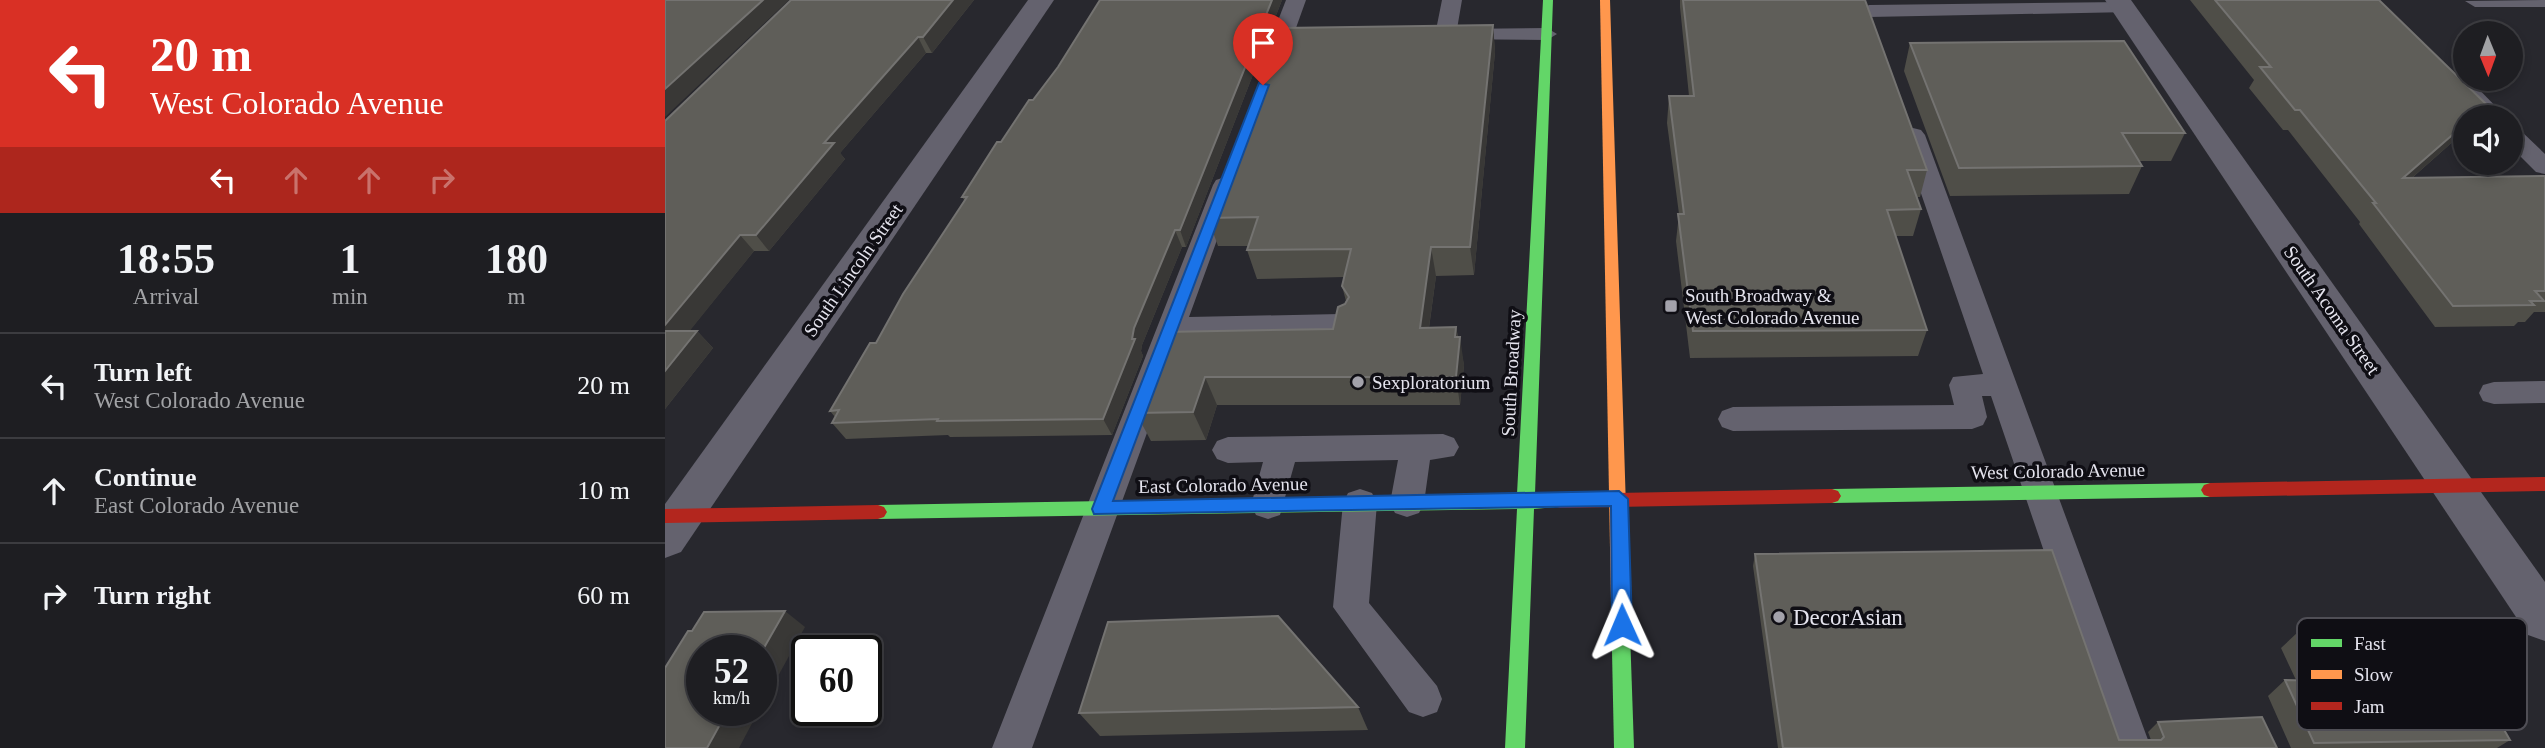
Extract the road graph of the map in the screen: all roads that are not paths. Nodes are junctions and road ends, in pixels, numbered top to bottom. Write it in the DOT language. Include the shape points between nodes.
graph roads {
  1 [pos="1041,0"];
  2 [pos="1296,0"];
  3 [pos="1452,0"];
  4 [pos="1548,0"];
  5 [pos="1605,0"];
  6 [pos="2475,1"];
  7 [pos="2545,1"];
  8 [pos="2121,4"];
  9 [pos="1871,16"];
  10 [pos="1547,34"];
  11 [pos="1418,35"];
  12 [pos="1445,35"];
  13 [pos="2445,68"];
  14 [pos="1263,88"];
  15 [pos="2483,105"];
  16 [pos="1906,114"];
  17 [pos="2523,146"];
  18 [pos="1234,163"];
  19 [pos="2545,167"];
  20 [pos="1340,324"];
  21 [pos="1170,327"];
  22 [pos="2002,385"];
  23 [pos="2494,393"];
  24 [pos="2545,393"];
  25 [pos="1733,419"];
  26 [pos="1282,449"];
  27 [pos="1227,450"];
  28 [pos="2545,484"];
  29 [pos="2452,485"];
  30 [pos="2041,492"];
  31 [pos="1572,499"];
  32 [pos="1619,499"];
  33 [pos="1526,500"];
  34 [pos="1407,502"];
  35 [pos="1360,503"];
  36 [pos="1268,505"];
  37 [pos="1101,509"];
  38 [pos="671,524"];
  39 [pos="2545,620"];
  40 [pos="1423,699"];
  41 [pos="1012,748"];
  42 [pos="1515,748"];
  43 [pos="1624,748"];
  44 [pos="2131,748"];
  1 -- 38 [label="street, South Lincoln Street"];
  2 -- 14 [label="lane" via="1296,37"];
  3 -- 12 [label="lane"];
  4 -- 10 [label="main road, South Broadway"];
  5 -- 32 [label="main road"];
  6 -- 7 [label="lane"];
  8 -- 9 [label="lane"];
  8 -- 29 [label="street, South Acoma Street"];
  10 -- 12 [label="lane"];
  10 -- 33 [label="main road, South Broadway"];
  11 -- 12 [label="lane"];
  13 -- 15 [label="lane"];
  16 -- 22 [label="lane"];
  17 -- 19 [label="lane"];
  18 -- 21 [label="lane"];
  20 -- 21 [label="lane"];
  21 -- 37 [label="lane"];
  22 -- 25 [label="lane" via="1964,385 1972,417"];
  22 -- 30 [label="lane"];
  23 -- 24 [label="lane"];
  26 -- 27 [label="lane"];
  26 -- 34 [label="lane" via="1429,447"];
  26 -- 36 [label="lane"];
  28 -- 29 [label="main road, West Colorado Avenue"];
  29 -- 30 [label="main road, West Colorado Avenue"];
  29 -- 39 [label="street, South Acoma Street"];
  30 -- 32 [label="main road, West Colorado Avenue"];
  30 -- 44 [label="lane"];
  31 -- 32 [label="main road, West Colorado Avenue"];
  31 -- 33 [label="main road, East Colorado Avenue"];
  32 -- 43 [label="main road"];
  33 -- 34 [label="main road, East Colorado Avenue"];
  33 -- 42 [label="main road, South Broadway"];
  34 -- 35 [label="main road, East Colorado Avenue"];
  35 -- 36 [label="main road, East Colorado Avenue"];
  35 -- 40 [label="lane" via="1351,607"];
  36 -- 37 [label="main road, East Colorado Avenue"];
  37 -- 38 [label="main road, East Colorado Avenue"];
  37 -- 41 [label="lane"];
}
